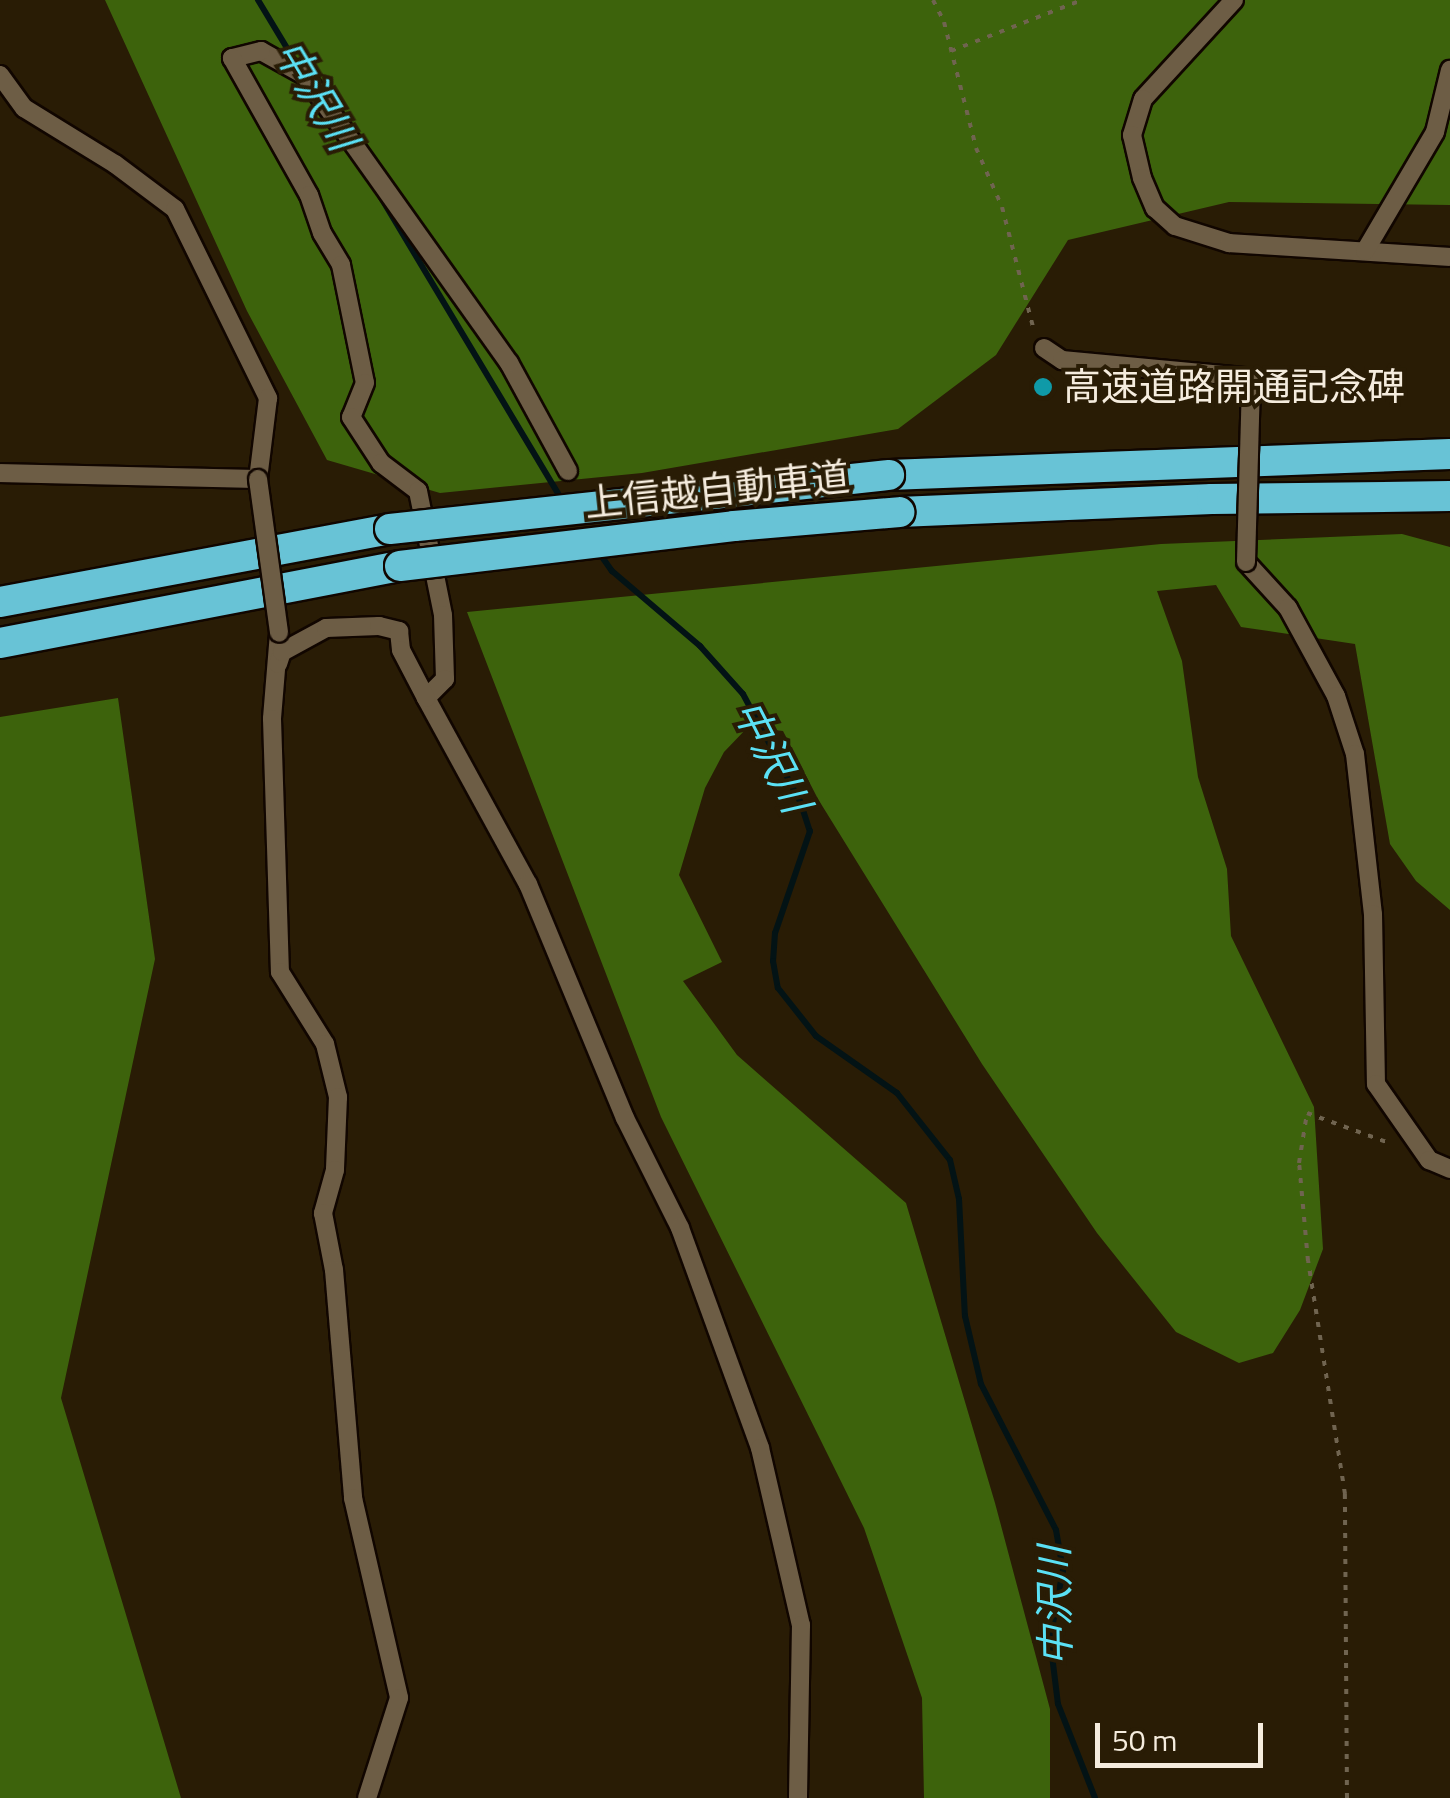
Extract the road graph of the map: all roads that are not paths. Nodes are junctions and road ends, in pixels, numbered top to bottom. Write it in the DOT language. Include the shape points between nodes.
graph roads {
  1 [pos="1234,0"];
  2 [pos="1450,70"];
  3 [pos="0,76"];
  4 [pos="1364,251"];
  5 [pos="1450,257"];
  6 [pos="1044,348"];
  7 [pos="1450,454"];
  8 [pos="568,471"];
  9 [pos="0,473"];
  10 [pos="258,478"];
  11 [pos="1450,496"];
  12 [pos="0,602"];
  13 [pos="0,642"];
  14 [pos="426,698"];
  15 [pos="272,719"];
  16 [pos="1450,1170"];
  17 [pos="368,1798"];
  18 [pos="798,1798"];
  1 -- 4 [label="street" via="1143,98 1132,135 1155,208 1176,226 1228,243"];
  2 -- 4 [label="street" via="1435,132"];
  3 -- 10 [label="street" via="24,108 175,209 268,398"];
  4 -- 5 [label="street"];
  6 -- 16 [label="street, bridge" via="1062,360 1244,376 1251,382 1246,562 1288,608 1336,696 1355,754 1373,914 1376,1084 1429,1160"];
  7 -- 12 [label="highway, 上信越自動車道, bridge" via="889,475 390,529"];
  8 -- 14 [label="street" via="510,363 304,76 260,51 232,58 341,265 366,382 351,417 382,463 418,491 443,615 444,680"];
  9 -- 10 [label="street"];
  10 -- 15 [label="street, bridge" via="278,633"];
  11 -- 13 [label="highway, 上信越自動車道, bridge" via="899,512 734,526 400,566"];
  14 -- 15 [label="street" via="401,650 400,631 326,628 282,652"];
  14 -- 18 [label="street" via="528,884 625,1118 680,1228 760,1448 801,1625"];
  15 -- 17 [label="street" via="280,972 325,1044 338,1098 336,1170 323,1213 353,1498 399,1698"];
}
